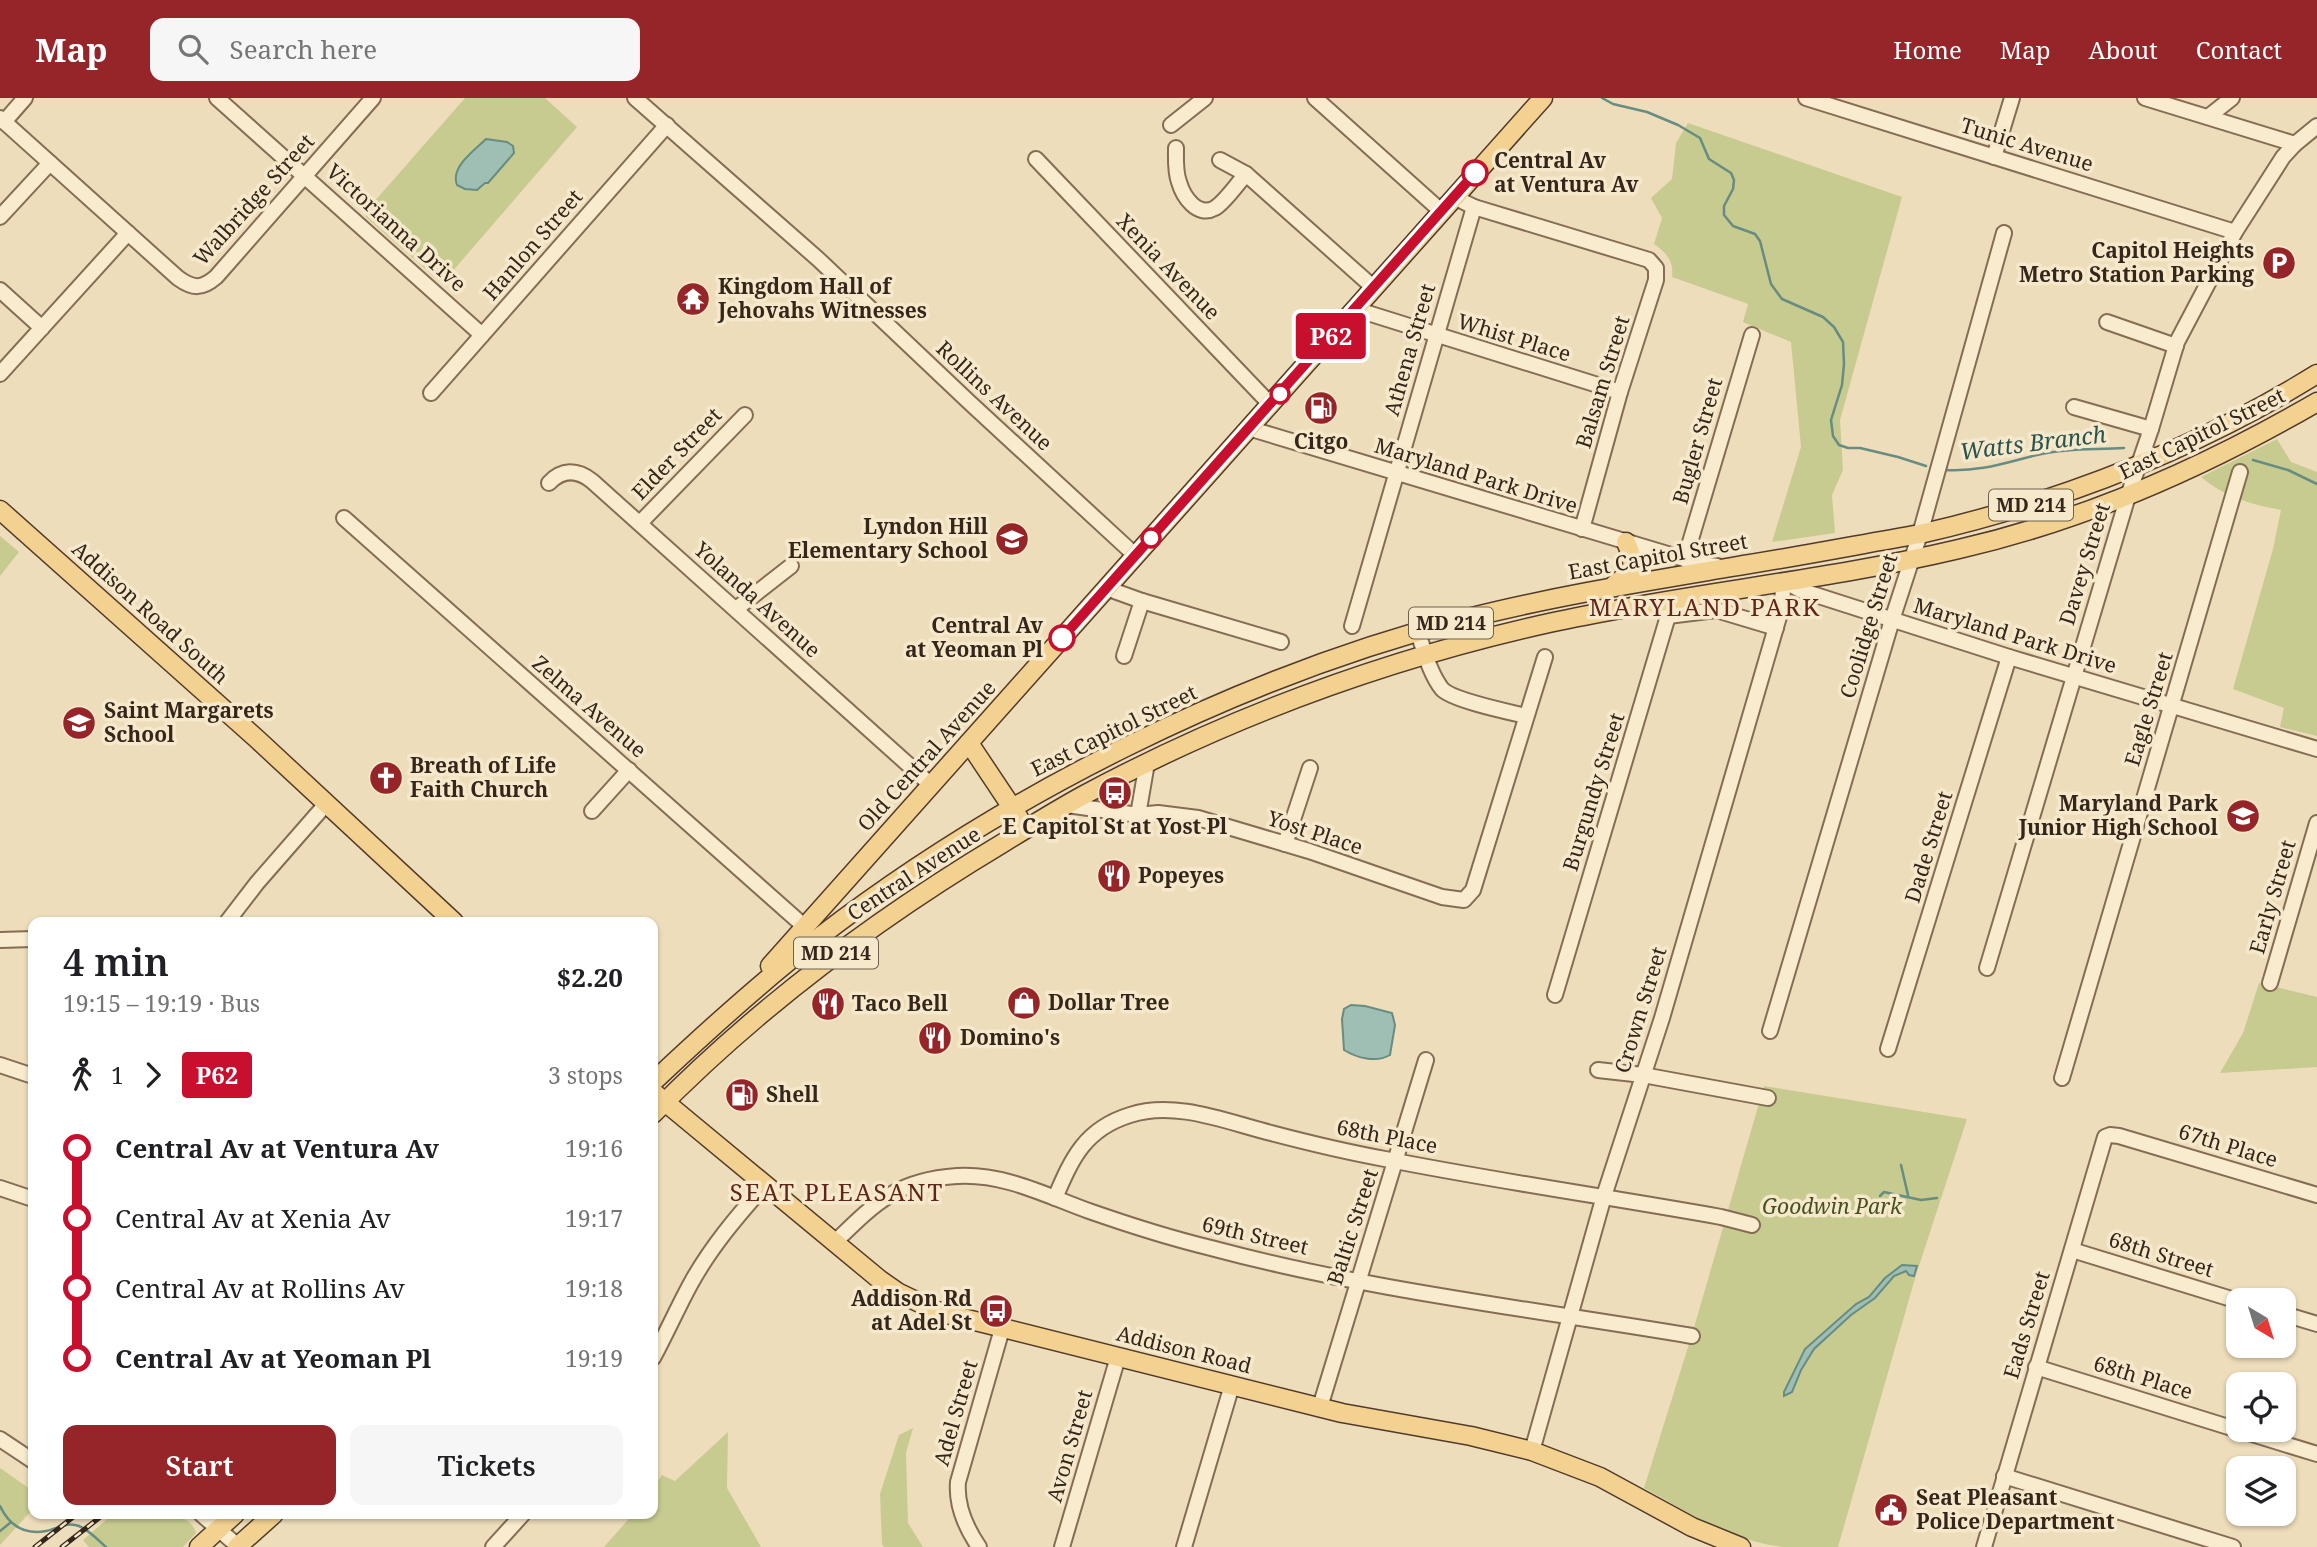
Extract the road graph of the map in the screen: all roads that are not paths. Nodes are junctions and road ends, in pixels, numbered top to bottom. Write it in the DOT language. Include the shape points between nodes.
graph roads {
  1 [pos="25,98"];
  2 [pos="217,98"];
  3 [pos="373,98"];
  4 [pos="635,98"];
  5 [pos="1205,98"];
  6 [pos="1315,98"];
  7 [pos="1544,98"];
  8 [pos="1806,98"];
  9 [pos="2012,98"];
  10 [pos="2145,98"];
  11 [pos="2232,98"];
  12 [pos="2208,117"];
  13 [pos="2,120"];
  14 [pos="667,125"];
  15 [pos="1171,125"];
  16 [pos="2317,126"];
  17 [pos="2295,144"];
  18 [pos="1176,148"];
  19 [pos="1994,157"];
  20 [pos="1036,159"];
  21 [pos="1220,160"];
  22 [pos="50,163"];
  23 [pos="1246,174"];
  24 [pos="305,175"];
  25 [pos="1454,197"];
  26 [pos="1474,207"];
  27 [pos="1441,211"];
  28 [pos="0,217"];
  29 [pos="2235,232"];
  30 [pos="128,233"];
  31 [pos="2004,233"];
  32 [pos="1374,288"];
  33 [pos="0,290"];
  34 [pos="1355,309"];
  35 [pos="2107,322"];
  36 [pos="42,328"];
  37 [pos="482,335"];
  38 [pos="1752,335"];
  39 [pos="1437,336"];
  40 [pos="2176,346"];
  41 [pos="0,374"];
  42 [pos="2317,374"];
  43 [pos="431,393"];
  44 [pos="1620,393"];
  45 [pos="2317,402"];
  46 [pos="1270,404"];
  47 [pos="2074,407"];
  48 [pos="745,415"];
  49 [pos="1248,428"];
  50 [pos="2151,429"];
  51 [pos="2139,465"];
  52 [pos="2240,472"];
  53 [pos="1396,474"];
  54 [pos="549,483"];
  55 [pos="2128,496"];
  56 [pos="0,510"];
  57 [pos="344,519"];
  58 [pos="640,523"];
  59 [pos="1582,529"];
  60 [pos="1920,534"];
  61 [pos="1626,542"];
  62 [pos="1136,556"];
  63 [pos="1685,559"];
  64 [pos="1911,559"];
  65 [pos="791,566"];
  66 [pos="1733,567"];
  67 [pos="1784,581"];
  68 [pos="1612,587"];
  69 [pos="1106,588"];
  70 [pos="1142,601"];
  71 [pos="736,609"];
  72 [pos="1662,610"];
  73 [pos="1892,620"];
  74 [pos="1352,626"];
  75 [pos="1776,628"];
  76 [pos="1418,633"];
  77 [pos="1281,642"];
  78 [pos="1124,656"];
  79 [pos="1426,656"];
  80 [pos="1545,657"];
  81 [pos="2009,657"];
  82 [pos="2073,676"];
  83 [pos="2172,706"];
  84 [pos="1525,716"];
  85 [pos="969,743"];
  86 [pos="2317,749"];
  87 [pos="1147,763"];
  88 [pos="1310,768"];
  89 [pos="629,770"];
  90 [pos="931,785"];
  91 [pos="326,804"];
  92 [pos="1067,804"];
  93 [pos="1012,809"];
  94 [pos="592,811"];
  95 [pos="1138,815"];
  96 [pos="2317,823"];
  97 [pos="1026,829"];
  98 [pos="1285,844"];
  99 [pos="231,917"];
  100 [pos="449,917"];
  101 [pos="805,927"];
  102 [pos="28,939"];
  103 [pos="0,940"];
  104 [pos="1987,968"];
  105 [pos="2270,983"];
  106 [pos="1555,995"];
  107 [pos="737,1006"];
  108 [pos="1770,1031"];
  109 [pos="1888,1049"];
  110 [pos="1426,1060"];
  111 [pos="0,1065"];
  112 [pos="1598,1070"];
  113 [pos="28,1074"];
  114 [pos="1643,1075"];
  115 [pos="658,1077"];
  116 [pos="2062,1078"];
  117 [pos="1768,1098"];
  118 [pos="658,1101"];
  119 [pos="658,1103"];
  120 [pos="2126,1138"];
  121 [pos="1396,1161"];
  122 [pos="766,1184"];
  123 [pos="0,1188"];
  124 [pos="2317,1195"];
  125 [pos="1604,1196"];
  126 [pos="28,1197"];
  127 [pos="1055,1198"];
  128 [pos="1752,1225"];
  129 [pos="835,1242"];
  130 [pos="2072,1250"];
  131 [pos="1357,1282"];
  132 [pos="2226,1297"];
  133 [pos="1569,1315"];
  134 [pos="2296,1318"];
  135 [pos="2317,1324"];
  136 [pos="1002,1329"];
  137 [pos="1692,1336"];
  138 [pos="658,1349"];
  139 [pos="1118,1357"];
  140 [pos="2036,1367"];
  141 [pos="1232,1385"];
  142 [pos="1320,1407"];
  143 [pos="2226,1426"];
  144 [pos="0,1439"];
  145 [pos="2278,1442"];
  146 [pos="1532,1451"];
  147 [pos="2317,1454"];
  148 [pos="28,1458"];
  149 [pos="2004,1476"];
  150 [pos="207,1519"];
  151 [pos="230,1519"];
  152 [pos="269,1519"];
  153 [pos="518,1519"];
  154 [pos="219,1529"];
  155 [pos="1734,1546"];
  156 [pos="199,1547"];
  157 [pos="238,1547"];
  158 [pos="493,1547"];
  159 [pos="979,1547"];
  160 [pos="1062,1547"];
  161 [pos="1184,1547"];
  162 [pos="1984,1547"];
  163 [pos="2233,1547"];
  1 -- 13 [label="street"];
  2 -- 24 [label="street, Victorianna Drive"];
  3 -- 24 [label="street, Walbridge Street"];
  4 -- 14 [label="street, Rollins Avenue"];
  5 -- 15 [label="street"];
  6 -- 27 [label="street"];
  7 -- 25 [label="main road, Old Central Avenue"];
  8 -- 19 [label="street, Tunic Avenue"];
  9 -- 19 [label="street"];
  10 -- 12 [label="street"];
  11 -- 12 [label="street"];
  12 -- 17 [label="street"];
  13 -- 22 [label="street, Walbridge Street"];
  14 -- 37 [label="street, Hanlon Street"];
  14 -- 62 [label="street, Rollins Avenue" via="818,259"];
  16 -- 17 [label="street, Davey Street"];
  17 -- 29 [label="street, Davey Street"];
  18 -- 23 [label="street" via="1179,184 1198,209 1216,208"];
  19 -- 29 [label="street, Tunic Avenue"];
  20 -- 46 [label="street, Xenia Avenue"];
  21 -- 23 [label="street"];
  22 -- 28 [label="street"];
  22 -- 30 [label="street, Walbridge Street"];
  23 -- 32 [label="street"];
  24 -- 30 [label="street, Walbridge Street" via="207,285 188,286"];
  24 -- 37 [label="street, Victorianna Drive"];
  25 -- 26 [label="street"];
  25 -- 27 [label="main road, Old Central Avenue"];
  26 -- 39 [label="street, Athena Street"];
  26 -- 44 [label="street, Balsam Street" via="1652,262 1657,274"];
  27 -- 32 [label="main road, Old Central Avenue"];
  29 -- 40 [label="street, Davey Street"];
  30 -- 36 [label="street"];
  31 -- 60 [label="street, Coolidge Street"];
  32 -- 34 [label="main road, Old Central Avenue"];
  33 -- 36 [label="street"];
  34 -- 39 [label="street, Whist Place"];
  34 -- 46 [label="main road, Old Central Avenue"];
  35 -- 40 [label="street"];
  36 -- 41 [label="street"];
  37 -- 43 [label="street, Hanlon Street"];
  38 -- 63 [label="street, Bugler Street"];
  39 -- 44 [label="street, Whist Place"];
  39 -- 53 [label="street, Athena Street"];
  40 -- 50 [label="street, Davey Street"];
  42 -- 51 [label="main road, East Capitol Street / MD 214" via="2222,429"];
  44 -- 59 [label="street, Balsam Street"];
  45 -- 55 [label="main road, East Capitol Street / MD 214" via="2247,441"];
  46 -- 49 [label="main road, Old Central Avenue"];
  47 -- 50 [label="street"];
  48 -- 58 [label="street, Elder Street"];
  49 -- 53 [label="street, Maryland Park Drive"];
  49 -- 62 [label="main road, Old Central Avenue"];
  50 -- 51 [label="street, Davey Street"];
  51 -- 55 [label="street, Davey Street"];
  51 -- 60 [label="main road, East Capitol Street / MD 214" via="2039,502"];
  52 -- 83 [label="street, Eagle Street"];
  53 -- 59 [label="street, Maryland Park Drive"];
  53 -- 74 [label="street, Athena Street"];
  54 -- 58 [label="street, Yolanda Avenue" via="563,473 580,473"];
  55 -- 64 [label="main road, East Capitol Street / MD 214" via="2002,538"];
  55 -- 82 [label="street, Davey Street"];
  56 -- 91 [label="main road, Addison Road South"];
  57 -- 89 [label="street, Zelma Avenue"];
  58 -- 71 [label="street, Yolanda Avenue"];
  59 -- 61 [label="street, Maryland Park Drive"];
  60 -- 64 [label="street, Coolidge Street"];
  60 -- 66 [label="main road, East Capitol Street / MD 214"];
  61 -- 63 [label="street, Maryland Park Drive"];
  61 -- 68 [label="main road" via="1634,566"];
  62 -- 69 [label="main road, Old Central Avenue"];
  63 -- 66 [label="street, Maryland Park Drive"];
  64 -- 67 [label="main road, East Capitol Street / MD 214"];
  64 -- 73 [label="street, Coolidge Street"];
  65 -- 71 [label="street"];
  66 -- 68 [label="main road, East Capitol Street / MD 214"];
  67 -- 72 [label="main road, East Capitol Street / MD 214"];
  67 -- 73 [label="street, Maryland Park Drive"];
  67 -- 75 [label="street, Crown Street"];
  68 -- 76 [label="main road, East Capitol Street / MD 214" via="1466,618"];
  69 -- 70 [label="street"];
  69 -- 85 [label="main road, Old Central Avenue"];
  70 -- 77 [label="street"];
  70 -- 78 [label="street"];
  71 -- 90 [label="street, Yolanda Avenue"];
  72 -- 75 [label="street" via="1716,610"];
  72 -- 79 [label="main road, East Capitol Street / MD 214" via="1544,624"];
  72 -- 106 [label="street, Burgundy Street"];
  73 -- 81 [label="street, Maryland Park Drive"];
  73 -- 108 [label="street, Coolidge Street"];
  75 -- 114 [label="street, Crown Street"];
  76 -- 79 [label="street"];
  76 -- 93 [label="main road, East Capitol Street / MD 214" via="1341,657 1175,724"];
  79 -- 84 [label="street" via="1444,691"];
  79 -- 87 [label="main road, East Capitol Street / MD 214" via="1273,708"];
  80 -- 84 [label="street"];
  81 -- 82 [label="street, Maryland Park Drive"];
  81 -- 109 [label="street, Dade Street"];
  82 -- 83 [label="street, Maryland Park Drive"];
  82 -- 104 [label="street, Davey Street"];
  83 -- 86 [label="street, Maryland Park Drive"];
  83 -- 116 [label="street, Eagle Street"];
  84 -- 98 [label="street, Yost Place" via="1473,890 1464,901"];
  85 -- 90 [label="main road, Old Central Avenue"];
  85 -- 93 [label="main road"];
  87 -- 92 [label="main road, East Capitol Street / MD 214"];
  87 -- 95 [label="street"];
  88 -- 98 [label="street"];
  89 -- 94 [label="street"];
  89 -- 101 [label="street, Zelma Avenue"];
  90 -- 101 [label="main road, Old Central Avenue"];
  91 -- 99 [label="street"];
  91 -- 100 [label="main road, Addison Road South"];
  92 -- 95 [label="street, Yost Place"];
  92 -- 97 [label="main road, East Capitol Street / MD 214"];
  93 -- 97 [label="main road"];
  93 -- 107 [label="main road, Central Avenue / MD 214" via="883,891"];
  95 -- 98 [label="street, Yost Place" via="1198,818"];
  96 -- 105 [label="street, Early Street"];
  97 -- 118 [label="main road, Central Avenue / MD 214" via="920,894 832,957"];
  101 -- 107 [label="main road, Old Central Avenue"];
  102 -- 103 [label="street"];
  107 -- 115 [label="main road, Central Avenue / MD 214"];
  110 -- 121 [label="street, Baltic Street"];
  111 -- 113 [label="street"];
  112 -- 114 [label="street"];
  114 -- 117 [label="street"];
  114 -- 125 [label="street, Crown Street"];
  119 -- 122 [label="main road, Addison Road"];
  120 -- 124 [label="street, 67th Place"];
  120 -- 130 [label="street, Eads Street" via="2110,1135 2103,1139"];
  121 -- 125 [label="street, 68th Place"];
  121 -- 127 [label="street, 68th Place" via="1209,1117 1147,1111 1115,1121 1090,1137 1078,1149"];
  121 -- 131 [label="street, Baltic Street"];
  122 -- 129 [label="main road, Addison Road"];
  122 -- 138 [label="street" via="703,1264"];
  123 -- 126 [label="street"];
  125 -- 128 [label="street, 68th Place"];
  125 -- 133 [label="street, Crown Street"];
  127 -- 129 [label="street, 69th Street" via="989,1177 926,1181 881,1199"];
  127 -- 131 [label="street, 69th Street" via="1212,1249"];
  129 -- 136 [label="main road, Addison Road" via="879,1279 918,1303"];
  130 -- 132 [label="street, 68th Street"];
  130 -- 140 [label="street, Eads Street"];
  131 -- 133 [label="street, 69th Street"];
  131 -- 142 [label="street, Baltic Street"];
  133 -- 137 [label="street, 69th Street"];
  133 -- 146 [label="street, Crown Street"];
  134 -- 135 [label="street"];
  136 -- 139 [label="main road, Addison Road"];
  136 -- 159 [label="street, Adel Street" via="958,1482 960,1507"];
  139 -- 141 [label="main road, Addison Road"];
  139 -- 160 [label="street, Avon Street"];
  140 -- 143 [label="street, 68th Place"];
  140 -- 149 [label="street, Eads Street"];
  141 -- 142 [label="main road, Addison Road"];
  141 -- 161 [label="street"];
  142 -- 146 [label="main road, Addison Road"];
  144 -- 148 [label="street"];
  145 -- 147 [label="street, 68th Place"];
  146 -- 155 [label="main road, Addison Road" via="1600,1477"];
  149 -- 162 [label="street, Eads Street"];
  149 -- 163 [label="street"];
  150 -- 154 [label="street"];
  151 -- 154 [label="main road"];
  152 -- 157 [label="main road"];
  153 -- 158 [label="street"];
  154 -- 156 [label="main road"];
  154 -- 157 [label="street"];
}
